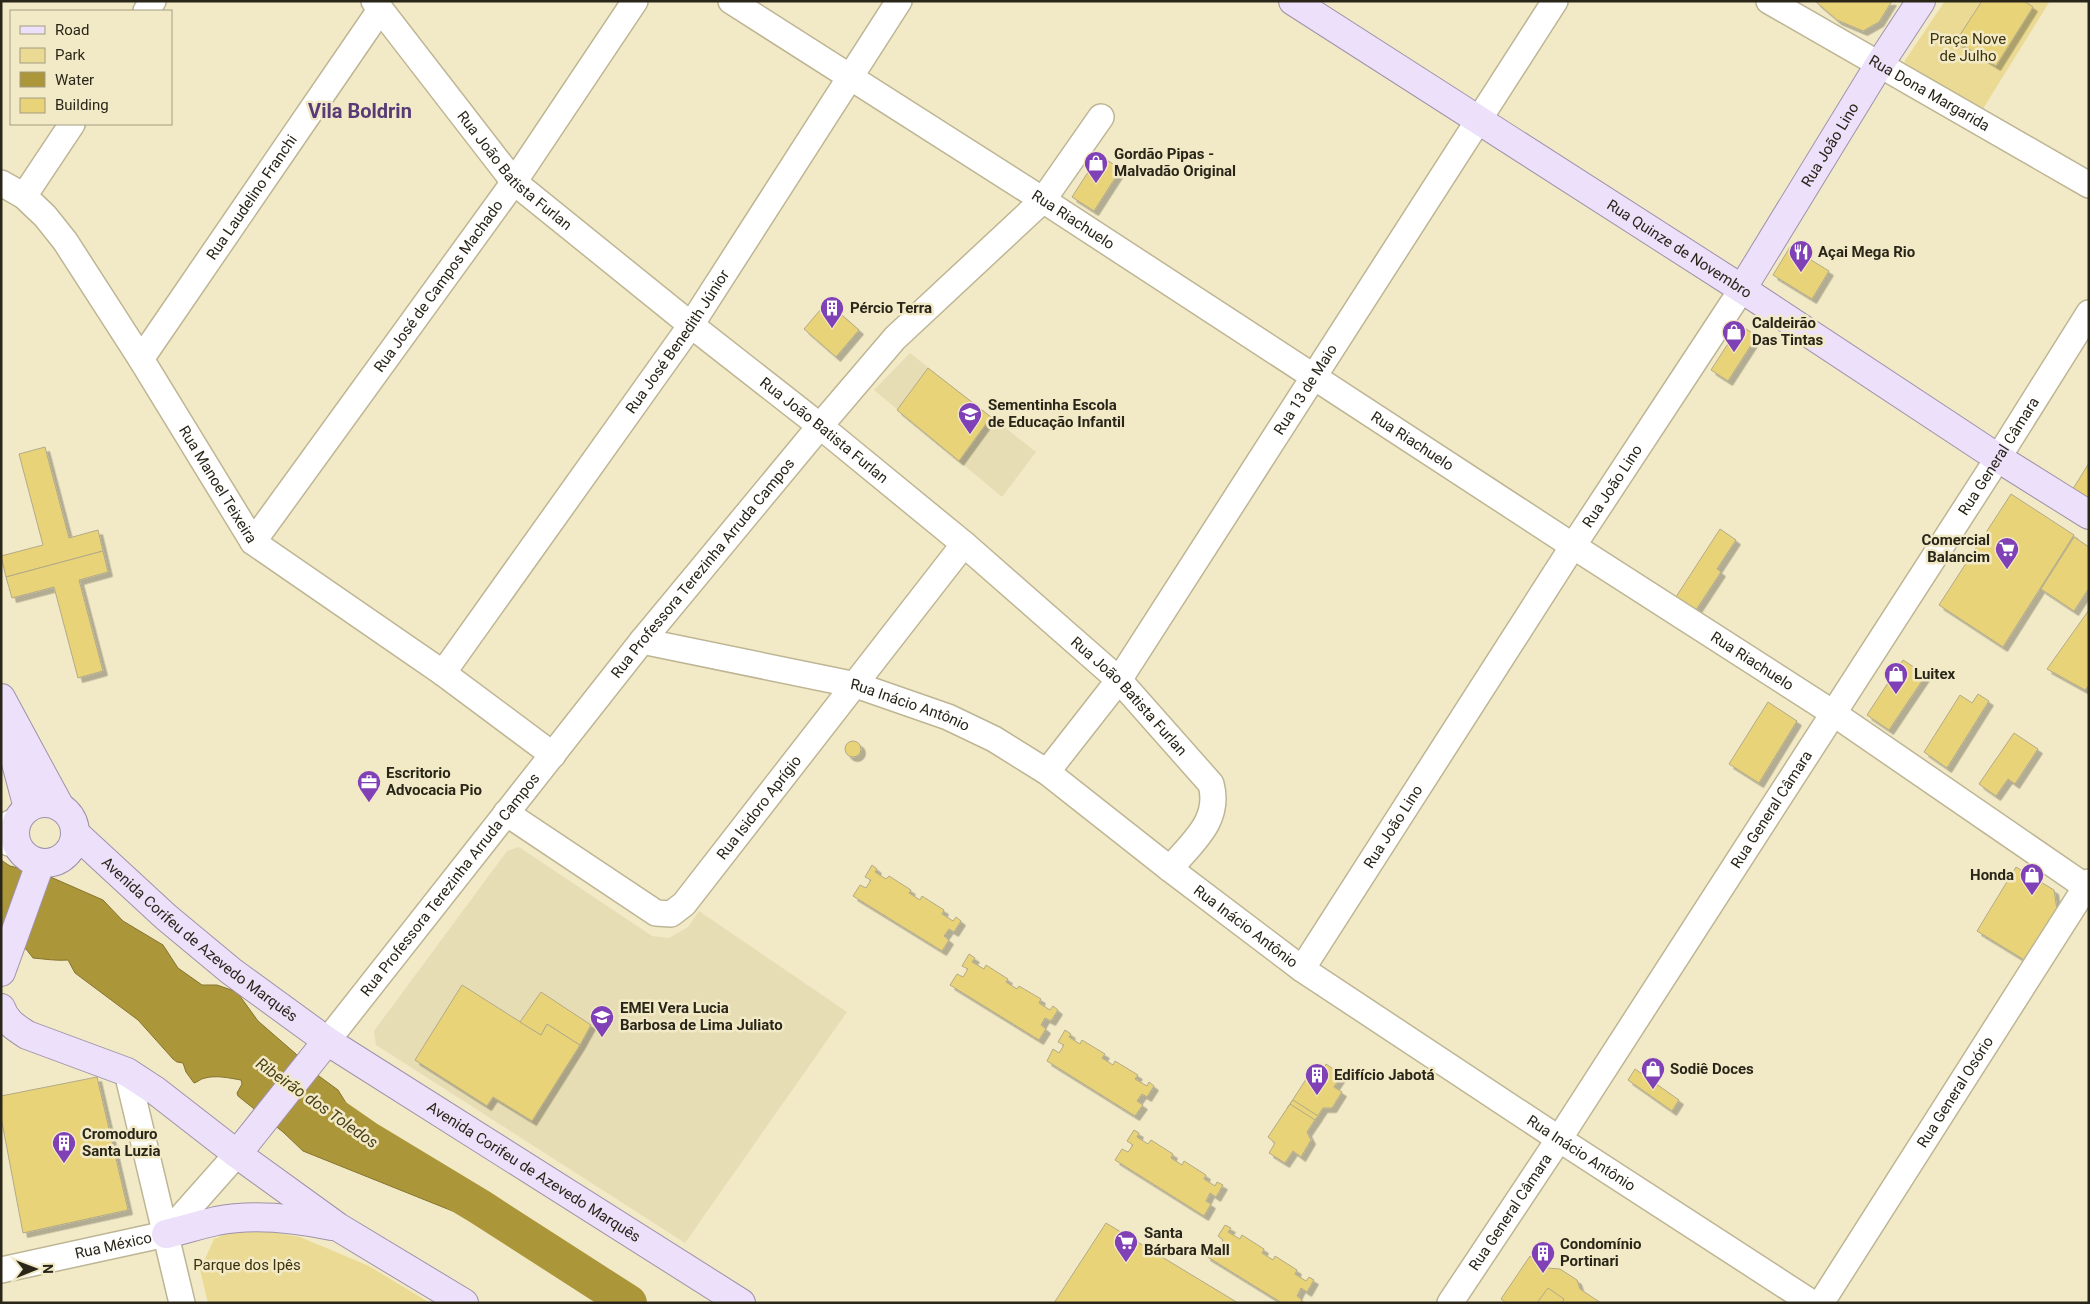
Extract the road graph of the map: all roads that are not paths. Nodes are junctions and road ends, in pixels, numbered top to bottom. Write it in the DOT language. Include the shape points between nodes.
graph roads {
  1 [pos="635,1"];
  2 [pos="731,1"];
  3 [pos="900,1"];
  4 [pos="1293,1"];
  5 [pos="1555,1"];
  6 [pos="1769,1"];
  7 [pos="1921,1"];
  8 [pos="377,5"];
  9 [pos="1879,65"];
  10 [pos="851,78"];
  11 [pos="1101,117"];
  12 [pos="1479,120"];
  13 [pos="71,125"];
  14 [pos="514,182"];
  15 [pos="1,183"];
  16 [pos="2089,186"];
  17 [pos="24,196"];
  18 [pos="1043,200"];
  19 [pos="1742,289"];
  20 [pos="2089,313"];
  21 [pos="690,325"];
  22 [pos="141,359"];
  23 [pos="1313,377"];
  24 [pos="820,426"];
  25 [pos="1998,458"];
  26 [pos="2089,515"];
  27 [pos="253,542"];
  28 [pos="964,544"];
  29 [pos="1573,546"];
  30 [pos="642,641"];
  31 [pos="443,673"];
  32 [pos="1119,680"];
  33 [pos="856,686"];
  34 [pos="1,698"];
  35 [pos="1,704"];
  36 [pos="1833,713"];
  37 [pos="553,754"];
  38 [pos="1047,772"];
  39 [pos="60,807"];
  40 [pos="506,813"];
  41 [pos="13,828"];
  42 [pos="75,834"];
  43 [pos="39,867"];
  44 [pos="1170,869"];
  45 [pos="2088,886"];
  46 [pos="2,969"];
  47 [pos="1302,969"];
  48 [pos="1,1008"];
  49 [pos="321,1050"];
  50 [pos="126,1072"];
  51 [pos="1558,1139"];
  52 [pos="243,1146"];
  53 [pos="338,1227"];
  54 [pos="166,1234"];
  55 [pos="1,1270"];
  56 [pos="1453,1302"];
  57 [pos="182,1303"];
  58 [pos="464,1303"];
  59 [pos="741,1303"];
  60 [pos="1812,1303"];
  61 [pos="1821,1303"];
  1 -- 14 [label="street, Rua José de Campos Machado"];
  2 -- 10 [label="street, Rua Riachuelo"];
  3 -- 10 [label="street, Rua José Benedith Júnior"];
  4 -- 12 [label="main road, Rua Quinze de Novembro"];
  5 -- 12 [label="street, Rua 13 de Maio"];
  6 -- 9 [label="street, Rua Dona Margarida"];
  7 -- 9 [label="main road, Rua João Lino"];
  8 -- 14 [label="street, Rua João Batista Furlan"];
  8 -- 22 [label="street, Rua Laudelino Franchi"];
  9 -- 16 [label="street, Rua Dona Margarida"];
  9 -- 19 [label="main road, Rua João Lino"];
  10 -- 18 [label="street, Rua Riachuelo"];
  10 -- 21 [label="street, Rua José Benedith Júnior"];
  11 -- 18 [label="street, Rua Professora Terezinha Arruda Campos"];
  12 -- 19 [label="main road, Rua Quinze de Novembro"];
  12 -- 23 [label="street, Rua 13 de Maio"];
  13 -- 17 [label="street"];
  14 -- 21 [label="street, Rua João Batista Furlan"];
  14 -- 27 [label="street, Rua José de Campos Machado"];
  15 -- 17 [label="street, Rua Manoel Teixeira"];
  17 -- 22 [label="street, Rua Manoel Teixeira" via="65,241"];
  18 -- 23 [label="street, Rua Riachuelo"];
  18 -- 24 [label="street, Rua Professora Terezinha Arruda Campos" via="895,338"];
  19 -- 25 [label="main road, Rua Quinze de Novembro"];
  19 -- 29 [label="street, Rua João Lino"];
  20 -- 25 [label="street, Rua General Câmara"];
  21 -- 24 [label="street, Rua João Batista Furlan"];
  21 -- 31 [label="street, Rua José Benedith Júnior"];
  22 -- 27 [label="street, Rua Manoel Teixeira"];
  23 -- 29 [label="street, Rua Riachuelo"];
  23 -- 32 [label="street, Rua 13 de Maio"];
  24 -- 28 [label="street, Rua João Batista Furlan"];
  24 -- 30 [label="street, Rua Professora Terezinha Arruda Campos"];
  25 -- 26 [label="main road, Rua Quinze de Novembro"];
  25 -- 36 [label="street, Rua General Câmara"];
  27 -- 31 [label="street, Rua Manoel Teixeira"];
  28 -- 32 [label="street, Rua João Batista Furlan"];
  28 -- 33 [label="street, Rua Isidoro Aprígio"];
  29 -- 36 [label="street, Rua Riachuelo"];
  29 -- 47 [label="street, Rua João Lino"];
  30 -- 33 [label="street, Rua Inácio Antônio"];
  30 -- 37 [label="street, Rua Professora Terezinha Arruda Campos"];
  31 -- 37 [label="street, Rua Manoel Teixeira"];
  32 -- 38 [label="street, Rua 13 de Maio"];
  32 -- 44 [label="street, Rua João Batista Furlan" via="1211,784 1215,797 1206,826"];
  33 -- 38 [label="street, Rua Inácio Antônio" via="948,717 994,739"];
  33 -- 40 [label="street, Rua Isidoro Aprígio" via="684,904 671,914 656,913"];
  34 -- 39 [label="main road"];
  35 -- 41 [label="main road"];
  36 -- 45 [label="street, Rua Riachuelo"];
  36 -- 51 [label="street, Rua General Câmara"];
  37 -- 40 [label="street, Rua Professora Terezinha Arruda Campos"];
  38 -- 44 [label="street, Rua Inácio Antônio"];
  39 -- 41 [label="main road" via="44,804"];
  39 -- 42 [label="main road" via="73,823"];
  40 -- 49 [label="street, Rua Professora Terezinha Arruda Campos"];
  41 -- 43 [label="main road" via="30,861"];
  42 -- 43 [label="main road" via="73,844 64,856"];
  42 -- 49 [label="main road, Avenida Corifeu de Azevedo Marquês"];
  43 -- 46 [label="main road"];
  44 -- 47 [label="street, Rua Inácio Antônio"];
  45 -- 61 [label="street, Rua General Osório"];
  47 -- 51 [label="street, Rua Inácio Antônio"];
  48 -- 50 [label="main road" via="5,1018 27,1035"];
  49 -- 52 [label="main road"];
  49 -- 59 [label="main road, Avenida Corifeu de Azevedo Marquês"];
  50 -- 52 [label="main road"];
  50 -- 54 [label="street"];
  51 -- 56 [label="street, Rua General Câmara"];
  51 -- 60 [label="street, Rua Inácio Antônio"];
  52 -- 53 [label="main road"];
  52 -- 54 [label="street"];
  53 -- 54 [label="main road" via="252,1217 217,1221"];
  53 -- 58 [label="main road"];
  54 -- 55 [label="street, Rua México"];
  54 -- 57 [label="street"];
}
